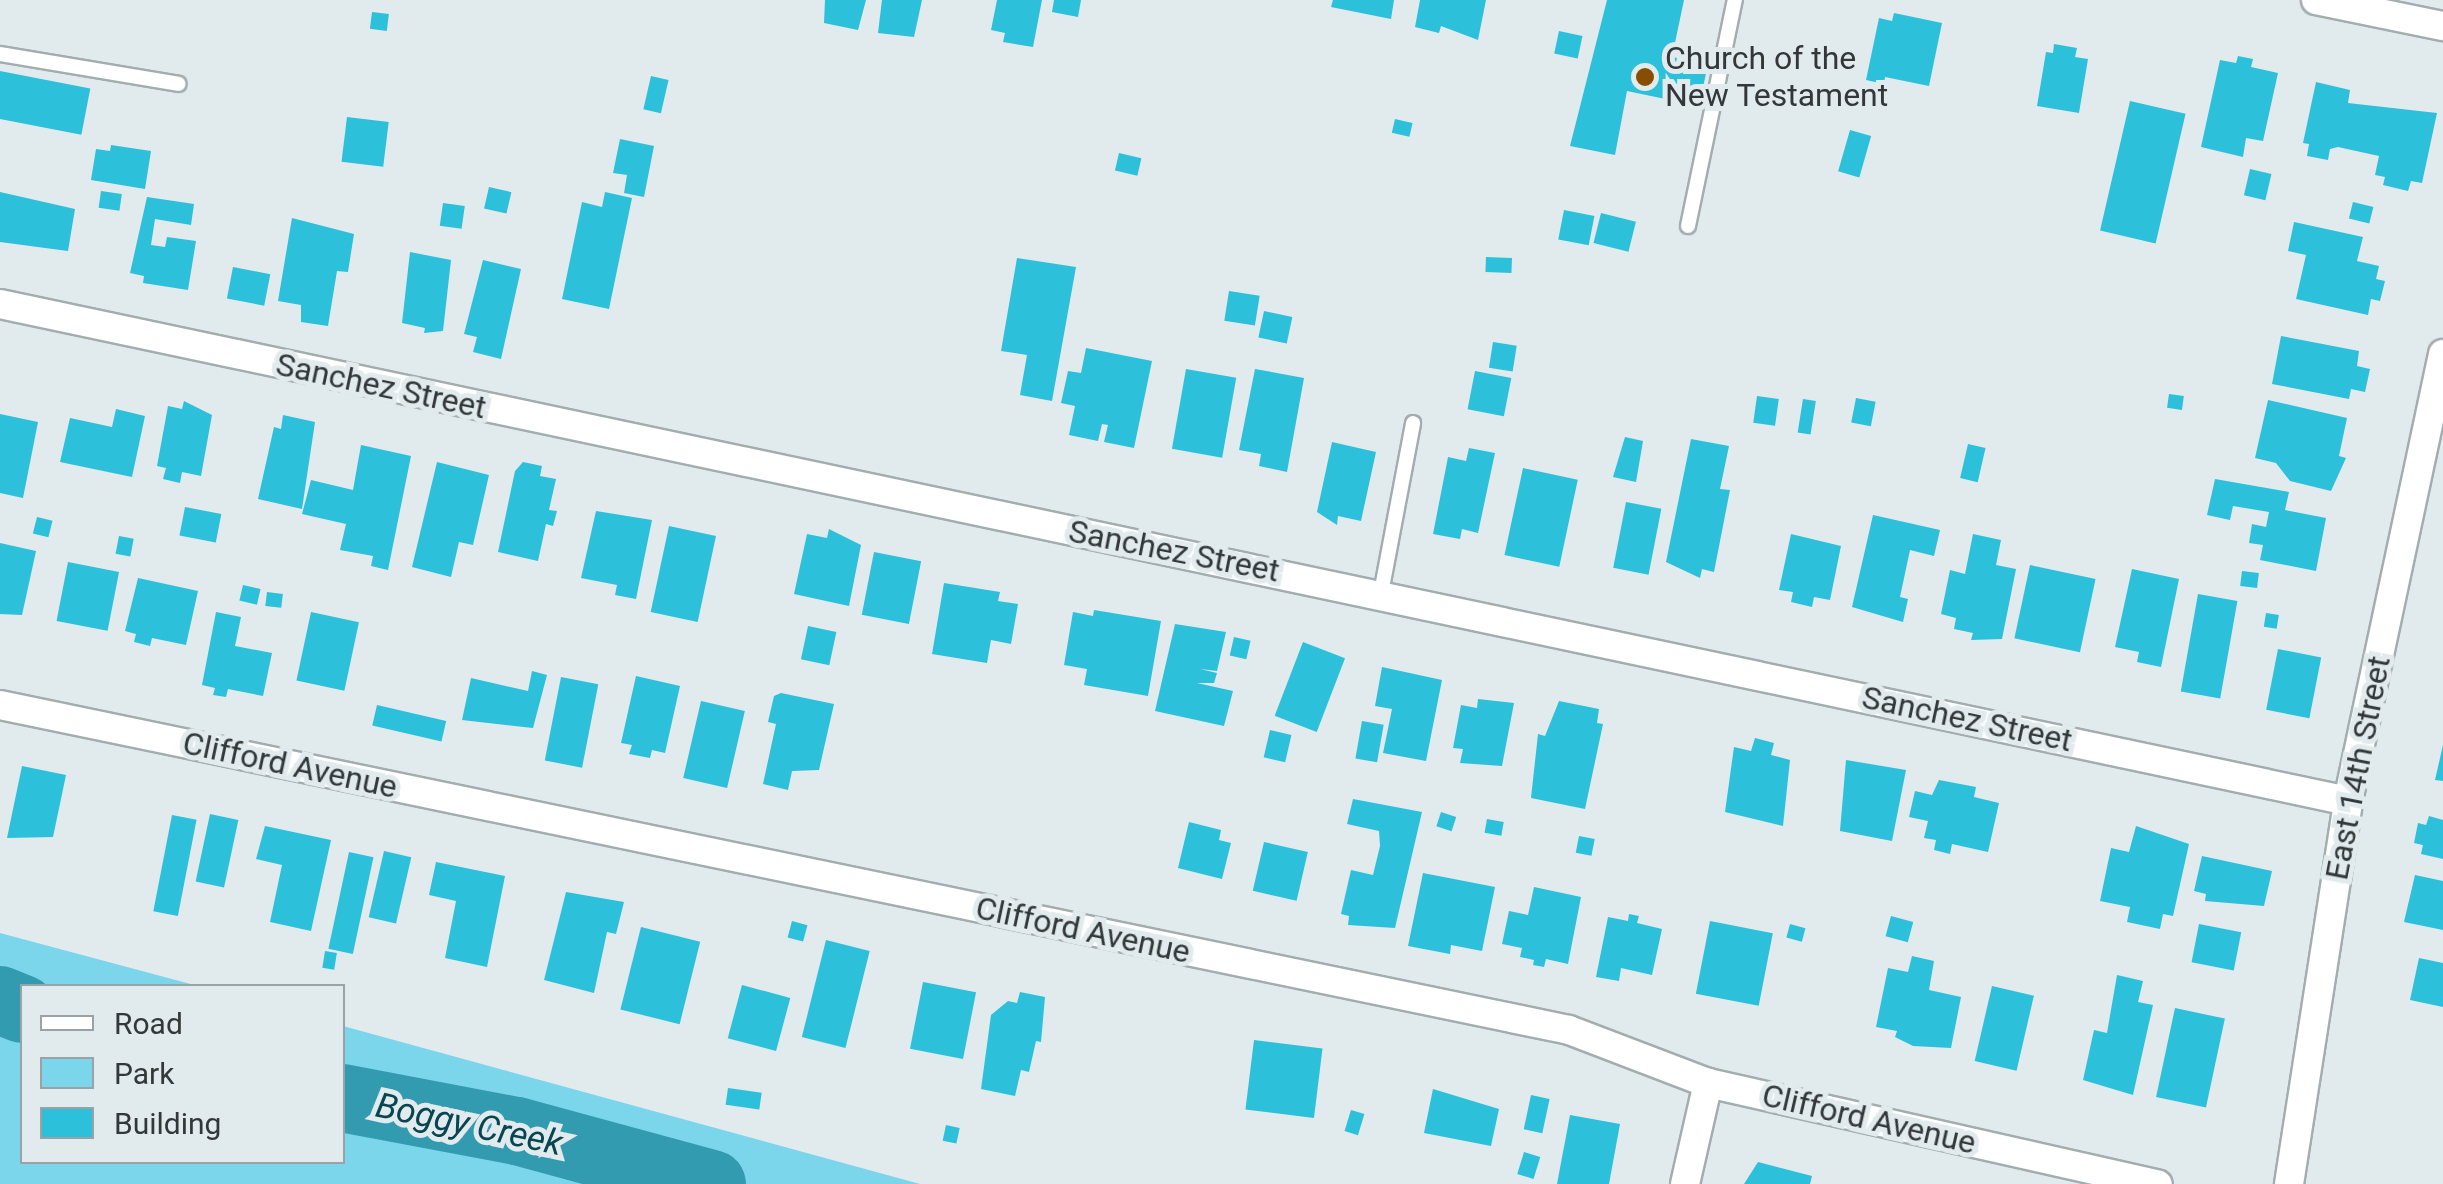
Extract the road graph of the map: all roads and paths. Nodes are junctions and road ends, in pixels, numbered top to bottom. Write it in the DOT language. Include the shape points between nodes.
graph roads {
  1 [pos="1735,0"];
  2 [pos="2316,0"];
  3 [pos="2443,26"];
  4 [pos="0,54"];
  5 [pos="179,84"];
  6 [pos="1688,226"];
  7 [pos="0,304"];
  8 [pos="2443,354"];
  9 [pos="1414,424"];
  10 [pos="1381,593"];
  11 [pos="0,706"];
  12 [pos="2348,800"];
  13 [pos="1708,1084"];
  14 [pos="1685,1184"];
  15 [pos="2158,1184"];
  16 [pos="2289,1184"];
  1 -- 6 [label="lane"];
  2 -- 3 [label="street"];
  4 -- 5 [label="lane"];
  7 -- 10 [label="street, Sanchez Street"];
  8 -- 12 [label="street, East 14th Street"];
  9 -- 10 [label="lane"];
  10 -- 12 [label="street, Sanchez Street"];
  11 -- 13 [label="street, Clifford Avenue" via="1569,1030"];
  12 -- 16 [label="street, East 14th Street"];
  13 -- 14 [label="street"];
  13 -- 15 [label="street, Clifford Avenue"];
}
